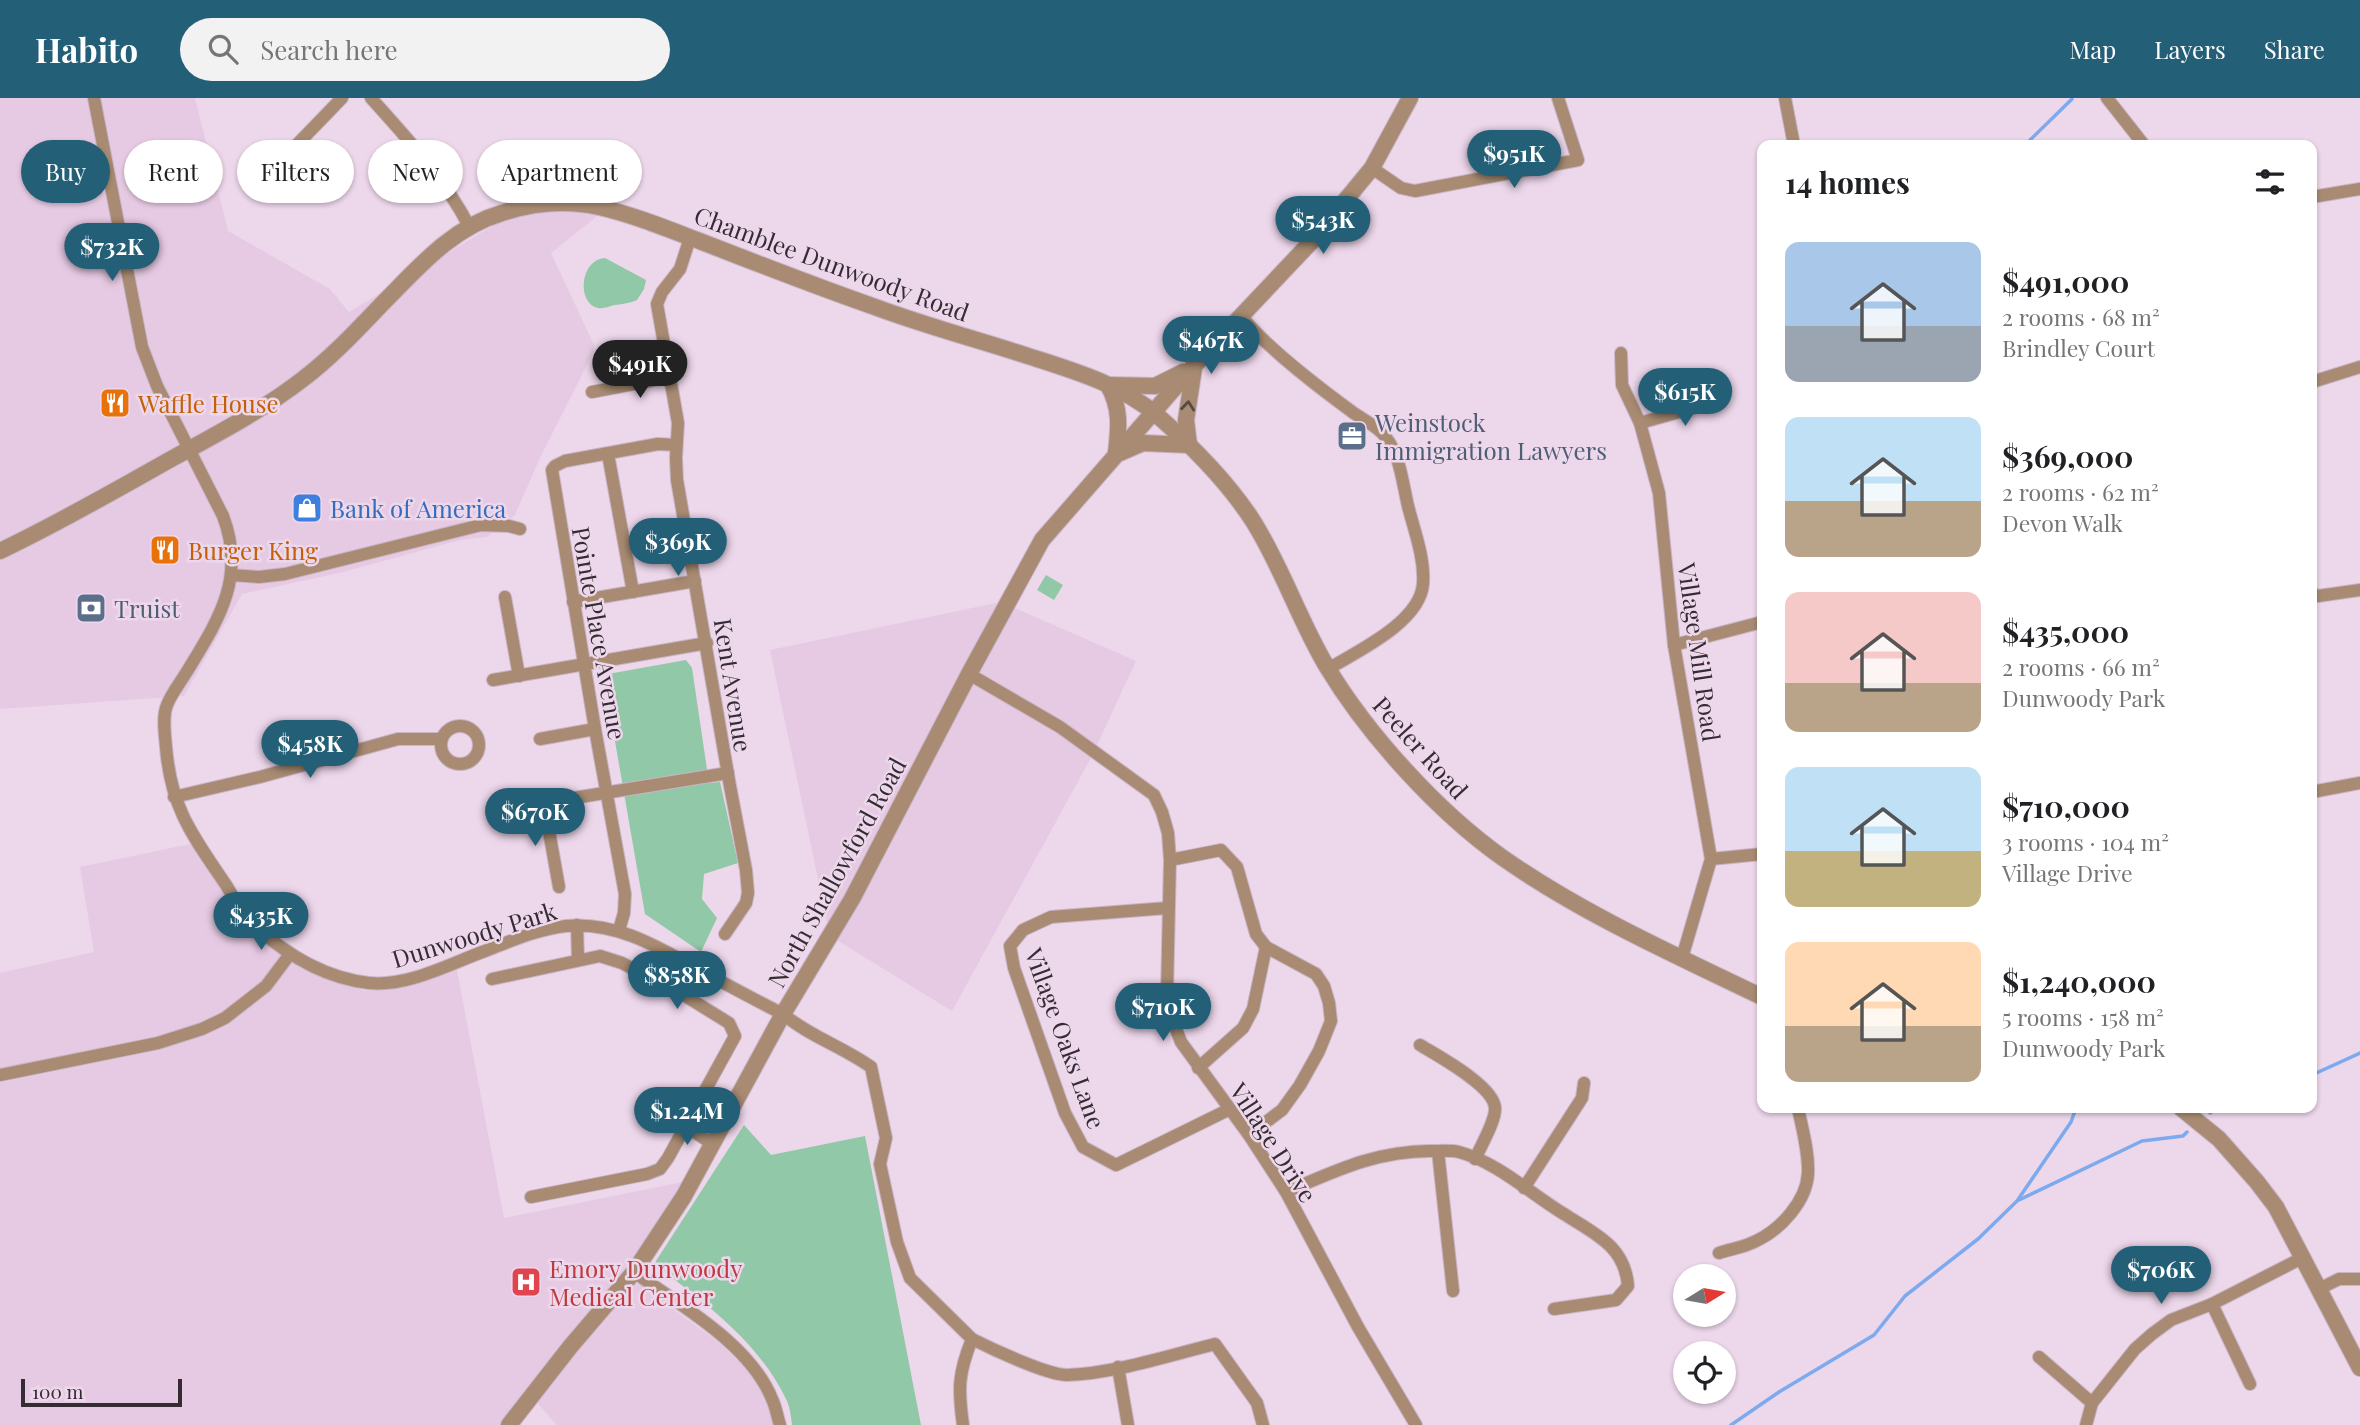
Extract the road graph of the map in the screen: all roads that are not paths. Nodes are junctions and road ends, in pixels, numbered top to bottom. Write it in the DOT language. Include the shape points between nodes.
graph roads {
  1 [pos="94,98"];
  2 [pos="342,98"];
  3 [pos="372,98"];
  4 [pos="1410,98"];
  5 [pos="1558,98"];
  6 [pos="1785,98"];
  7 [pos="2106,98"];
  8 [pos="301,140"];
  9 [pos="1793,140"];
  10 [pos="2140,140"];
  11 [pos="1372,168"];
  12 [pos="2360,189"];
  13 [pos="2317,196"];
  14 [pos="469,226"];
  15 [pos="690,238"];
  16 [pos="1242,317"];
  17 [pos="1621,353"];
  18 [pos="1194,367"];
  19 [pos="2360,367"];
  20 [pos="670,377"];
  21 [pos="2317,380"];
  22 [pos="1108,385"];
  23 [pos="599,391"];
  24 [pos="1721,400"];
  25 [pos="1154,412"];
  26 [pos="1640,423"];
  27 [pos="676,444"];
  28 [pos="1189,445"];
  29 [pos="188,450"];
  30 [pos="608,454"];
  31 [pos="1115,456"];
  32 [pos="520,529"];
  33 [pos="0,551"];
  34 [pos="231,575"];
  35 [pos="695,581"];
  36 [pos="2360,590"];
  37 [pos="633,592"];
  38 [pos="2317,596"];
  39 [pos="505,597"];
  40 [pos="573,602"];
  41 [pos="1757,623"];
  42 [pos="707,643"];
  43 [pos="1674,645"];
  44 [pos="585,664"];
  45 [pos="1328,669"];
  46 [pos="969,674"];
  47 [pos="519,676"];
  48 [pos="493,680"];
  49 [pos="595,729"];
  50 [pos="441,739"];
  51 [pos="540,739"];
  52 [pos="728,773"];
  53 [pos="2360,783"];
  54 [pos="2317,791"];
  55 [pos="607,793"];
  56 [pos="174,797"];
  57 [pos="544,803"];
  58 [pos="506,809"];
  59 [pos="1757,854"];
  60 [pos="1711,859"];
  61 [pos="1170,860"];
  62 [pos="559,887"];
  63 [pos="1167,908"];
  64 [pos="576,926"];
  65 [pos="619,930"];
  66 [pos="725,934"];
  67 [pos="1266,947"];
  68 [pos="290,954"];
  69 [pos="1682,958"];
  70 [pos="578,960"];
  71 [pos="492,979"];
  72 [pos="1757,995"];
  73 [pos="783,1014"];
  74 [pos="1420,1045"];
  75 [pos="1198,1068"];
  76 [pos="0,1075"];
  77 [pos="1584,1083"];
  78 [pos="1230,1109"];
  79 [pos="1799,1113"];
  80 [pos="2187,1113"];
  81 [pos="687,1123"];
  82 [pos="1249,1135"];
  83 [pos="711,1143"];
  84 [pos="1438,1151"];
  85 [pos="1475,1159"];
  86 [pos="1524,1188"];
  87 [pos="1286,1192"];
  88 [pos="531,1197"];
  89 [pos="1719,1253"];
  90 [pos="2304,1258"];
  91 [pos="634,1272"];
  92 [pos="2360,1279"];
  93 [pos="2319,1289"];
  94 [pos="1453,1291"];
  95 [pos="2212,1304"];
  96 [pos="1554,1309"];
  97 [pos="972,1339"];
  98 [pos="2039,1357"];
  99 [pos="1118,1367"];
  100 [pos="2360,1368"];
  101 [pos="2250,1384"];
  102 [pos="2092,1403"];
  103 [pos="509,1425"];
  104 [pos="780,1425"];
  105 [pos="962,1425"];
  106 [pos="1128,1425"];
  107 [pos="1263,1425"];
  108 [pos="1416,1425"];
  109 [pos="2086,1425"];
  1 -- 29 [label="street, Dunwoody Park" via="142,347"];
  2 -- 8 [label="street"];
  3 -- 14 [label="street" via="423,158"];
  4 -- 11 [label="street"];
  5 -- 11 [label="street" via="1578,160 1415,191 1401,188"];
  6 -- 9 [label="street"];
  7 -- 10 [label="street"];
  11 -- 16 [label="street"];
  12 -- 13 [label="street"];
  14 -- 15 [label="street, Chamblee Dunwoody Road" via="515,209 571,204 629,215"];
  14 -- 29 [label="street, Chamblee Dunwoody Road" via="427,258 300,382"];
  15 -- 20 [label="street, Kent Avenue" via="680,268 657,304"];
  15 -- 22 [label="street, Chamblee Dunwoody Road" via="877,308"];
  16 -- 18 [label="street"];
  16 -- 45 [label="street" via="1256,334 1389,441 1422,563 1423,583 1413,611"];
  17 -- 26 [label="street, Village Mill Road" via="1622,385"];
  18 -- 22 [label="street" via="1155,386"];
  18 -- 25 [label="street"];
  28 -- 18 [label="street, one-way" via="1186,420"];
  19 -- 21 [label="street"];
  20 -- 23 [label="street"];
  20 -- 27 [label="street, Kent Avenue" via="678,423"];
  22 -- 25 [label="street, Chamblee Dunwoody Road"];
  22 -- 31 [label="street" via="1119,415"];
  24 -- 26 [label="street"];
  25 -- 28 [label="street, Peeler Road"];
  25 -- 31 [label="street, North Shallowford Road"];
  26 -- 43 [label="street, Village Mill Road" via="1659,493"];
  27 -- 30 [label="street, Pointe Place Avenue"];
  27 -- 35 [label="street, Kent Avenue" via="677,480"];
  28 -- 31 [label="street" via="1143,443"];
  28 -- 45 [label="street, Peeler Road" via="1255,524"];
  29 -- 33 [label="street, Chamblee Dunwoody Road"];
  29 -- 34 [label="street, Dunwoody Park" via="227,527"];
  30 -- 37 [label="street"];
  30 -- 40 [label="street, Pointe Place Avenue" via="565,461 552,470"];
  31 -- 46 [label="street, North Shallowford Road" via="1042,540"];
  32 -- 34 [label="street" via="481,525 285,574"];
  34 -- 56 [label="street, Dunwoody Park" via="218,620 166,706 168,772"];
  35 -- 37 [label="street"];
  35 -- 42 [label="street, Kent Avenue"];
  36 -- 38 [label="street"];
  37 -- 40 [label="street"];
  39 -- 47 [label="street"];
  40 -- 44 [label="street, Pointe Place Avenue"];
  41 -- 43 [label="street"];
  42 -- 44 [label="street"];
  42 -- 52 [label="street, Kent Avenue"];
  43 -- 60 [label="street, Village Mill Road"];
  44 -- 47 [label="street"];
  44 -- 49 [label="street, Pointe Place Avenue"];
  45 -- 69 [label="street, Peeler Road" via="1377,737 1464,828 1564,897"];
  46 -- 61 [label="street, Village Drive" via="1060,727 1154,795 1165,823"];
  46 -- 73 [label="street, North Shallowford Road" via="852,899"];
  47 -- 48 [label="street"];
  49 -- 51 [label="street"];
  49 -- 55 [label="street, Pointe Place Avenue"];
  50 -- 56 [label="street" via="398,739"];
  52 -- 55 [label="street"];
  52 -- 66 [label="street, Kent Avenue" via="748,893"];
  53 -- 54 [label="street"];
  55 -- 57 [label="street"];
  55 -- 65 [label="street, Pointe Place Avenue" via="625,894"];
  56 -- 68 [label="street, Dunwoody Park" via="197,844 250,922"];
  57 -- 58 [label="street"];
  57 -- 62 [label="street"];
  59 -- 60 [label="street"];
  60 -- 69 [label="street, Village Mill Road"];
  61 -- 63 [label="street, Village Drive"];
  61 -- 67 [label="street" via="1221,850 1237,867 1256,934"];
  63 -- 75 [label="street, Village Drive" via="1167,993 1181,1042"];
  63 -- 78 [label="street, Village Oaks Lane" via="1051,917 1024,930 1010,946 1014,968 1065,1113 1083,1147 1116,1165"];
  64 -- 65 [label="street, Dunwoody Park"];
  64 -- 68 [label="street, Dunwoody Park" via="543,930 438,969 373,983 346,980"];
  64 -- 70 [label="street, Dunwoody Park"];
  65 -- 73 [label="street, Dunwoody Park"];
  67 -- 75 [label="street" via="1243,1028"];
  67 -- 82 [label="street" via="1316,974 1324,986 1331,1021 1320,1051 1282,1111"];
  68 -- 76 [label="street" via="266,986 225,1018 202,1029 158,1043"];
  69 -- 72 [label="street, Peeler Road"];
  70 -- 71 [label="street, Dunwoody Park"];
  70 -- 81 [label="street, Dunwoody Park" via="600,956 622,963 729,1023 735,1036"];
  73 -- 83 [label="street, North Shallowford Road"];
  73 -- 97 [label="street, Dunwoody Park" via="871,1067 886,1138 880,1164 910,1278"];
  74 -- 85 [label="street" via="1492,1097 1496,1109"];
  75 -- 78 [label="street, Village Drive"];
  77 -- 86 [label="street" via="1581,1098"];
  78 -- 82 [label="street, Village Drive"];
  79 -- 89 [label="street" via="1808,1174 1802,1195 1769,1234"];
  80 -- 90 [label="street" via="2219,1139 2257,1182"];
  81 -- 83 [label="street"];
  81 -- 88 [label="street, Dunwoody Park" via="660,1169"];
  82 -- 87 [label="street, Village Drive"];
  83 -- 91 [label="street, North Shallowford Road" via="684,1196"];
  84 -- 85 [label="street"];
  84 -- 87 [label="street" via="1406,1151 1356,1162"];
  84 -- 94 [label="street"];
  85 -- 86 [label="street"];
  86 -- 96 [label="street" via="1618,1252 1626,1270 1628,1286 1616,1300"];
  87 -- 108 [label="street, Village Drive"];
  90 -- 93 [label="street"];
  90 -- 95 [label="street"];
  91 -- 103 [label="street, North Shallowford Road"];
  91 -- 104 [label="street" via="748,1361 772,1398"];
  92 -- 93 [label="street" via="2339,1279"];
  93 -- 100 [label="street"];
  95 -- 101 [label="street"];
  95 -- 102 [label="street" via="2172,1320 2152,1334"];
  97 -- 99 [label="street, Dunwoody Park" via="1065,1375"];
  97 -- 105 [label="street" via="958,1388"];
  98 -- 102 [label="street"];
  99 -- 106 [label="street"];
  99 -- 107 [label="street, Dunwoody Park" via="1215,1344 1257,1403"];
  102 -- 109 [label="street"];
}
